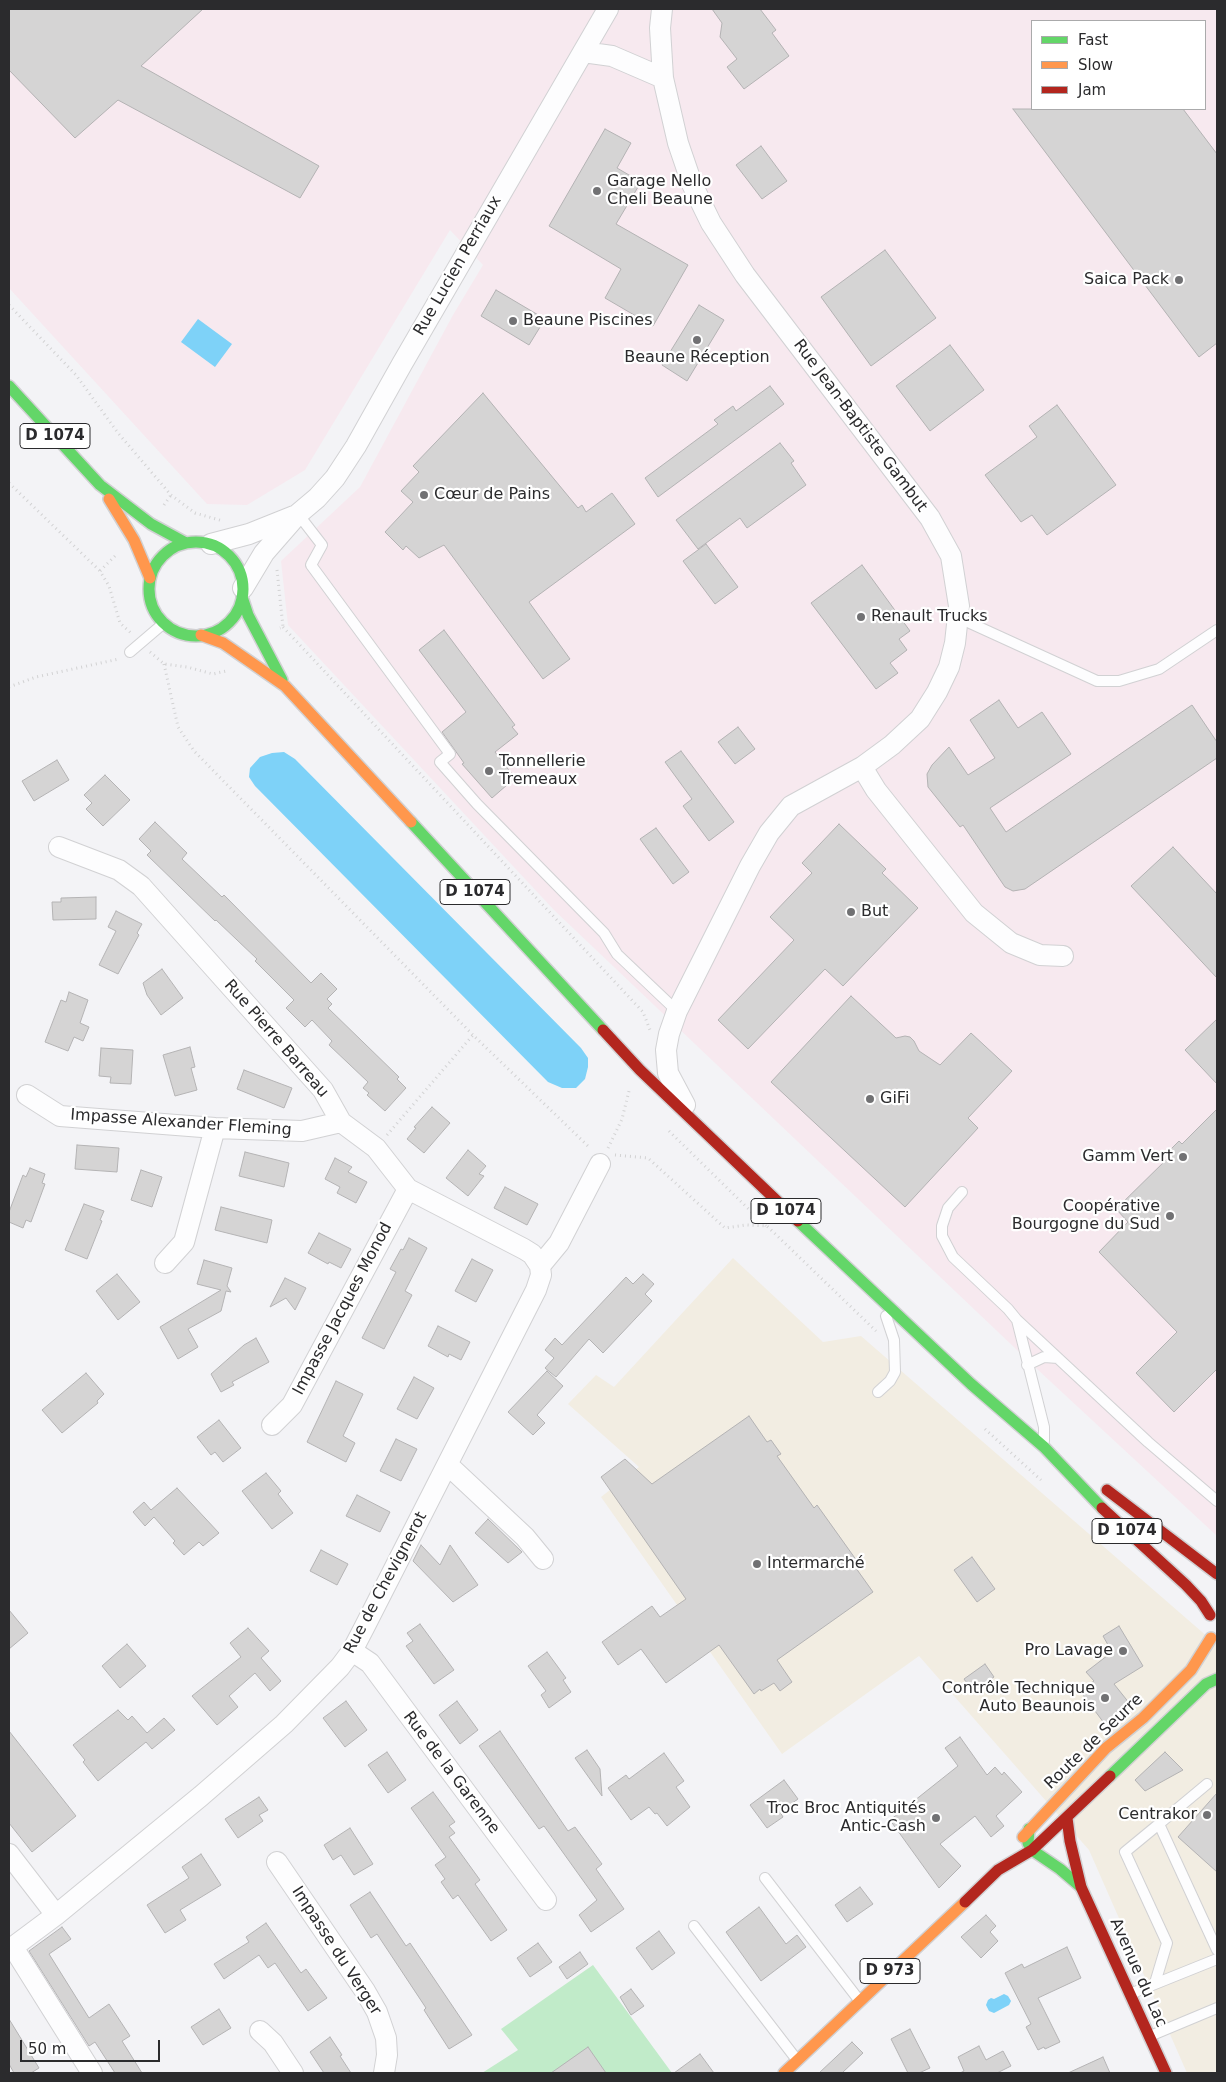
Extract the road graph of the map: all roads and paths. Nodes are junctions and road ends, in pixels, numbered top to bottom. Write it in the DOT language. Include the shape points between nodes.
graph roads {
  1 [pos="608,9"];
  2 [pos="662,9"];
  3 [pos="583,52"];
  4 [pos="662,78"];
  5 [pos="9,305"];
  6 [pos="9,386"];
  7 [pos="9,483"];
  8 [pos="100,485"];
  9 [pos="171,495"];
  10 [pos="298,514"];
  11 [pos="151,524"];
  12 [pos="249,534"];
  13 [pos="134,540"];
  14 [pos="186,543"];
  15 [pos="211,544"];
  16 [pos="264,553"];
  17 [pos="100,571"];
  18 [pos="150,578"];
  19 [pos="242,593"];
  20 [pos="959,618"];
  21 [pos="164,623"];
  22 [pos="282,626"];
  23 [pos="1217,630"];
  24 [pos="201,635"];
  25 [pos="261,639"];
  26 [pos="142,644"];
  27 [pos="130,652"];
  28 [pos="242,654"];
  29 [pos="164,664"];
  30 [pos="285,686"];
  31 [pos="9,687"];
  32 [pos="862,767"];
  33 [pos="59,847"];
  34 [pos="1063,956"];
  35 [pos="677,1011"];
  36 [pos="473,1035"];
  37 [pos="651,1039"];
  38 [pos="640,1070"];
  39 [pos="27,1094"];
  40 [pos="341,1122"];
  41 [pos="694,1123"];
  42 [pos="215,1128"];
  43 [pos="376,1148"];
  44 [pos="602,1160"];
  45 [pos="408,1189"];
  46 [pos="962,1192"];
  47 [pos="165,1263"];
  48 [pos="540,1266"];
  49 [pos="879,1298"];
  50 [pos="1017,1320"];
  51 [pos="1058,1358"];
  52 [pos="1027,1365"];
  53 [pos="878,1392"];
  54 [pos="272,1425"];
  55 [pos="1044,1447"];
  56 [pos="448,1465"];
  57 [pos="1087,1476"];
  58 [pos="1100,1485"];
  59 [pos="1217,1502"];
  60 [pos="543,1559"];
  61 [pos="1217,1574"];
  62 [pos="1216,1600"];
  63 [pos="1210,1615"];
  64 [pos="1211,1638"];
  65 [pos="352,1651"];
  66 [pos="1217,1651"];
  67 [pos="1217,1678"];
  68 [pos="1206,1784"];
  69 [pos="1067,1818"];
  70 [pos="1158,1824"];
  71 [pos="1029,1829"];
  72 [pos="1032,1850"];
  73 [pos="9,1854"];
  74 [pos="277,1862"];
  75 [pos="998,1870"];
  76 [pos="765,1878"];
  77 [pos="1081,1887"];
  78 [pos="546,1900"];
  79 [pos="56,1915"];
  80 [pos="694,1926"];
  81 [pos="11,1949"];
  82 [pos="1217,1950"];
  83 [pos="1217,1958"];
  84 [pos="1155,1983"];
  85 [pos="1130,1994"];
  86 [pos="860,2001"];
  87 [pos="1217,2008"];
  88 [pos="260,2032"];
  89 [pos="1149,2036"];
  90 [pos="797,2061"];
  91 [pos="92,2073"];
  92 [pos="293,2073"];
  93 [pos="384,2073"];
  94 [pos="784,2073"];
  95 [pos="1166,2073"];
  1 -- 3 [label="street, Rue Lucien Perriaux"];
  2 -- 4 [label="street, Rue Jean-Baptiste Gambut"];
  3 -- 4 [label="street" via="612,56"];
  3 -- 10 [label="street, Rue Lucien Perriaux" via="356,446 335,478"];
  4 -- 20 [label="street, Rue Jean-Baptiste Gambut" via="678,143 692,184 711,223 745,275 930,518 951,556"];
  5 -- 9 [label="path" via="76,375 118,433"];
  6 -- 8 [label="main road, D 1074"];
  7 -- 17 [label="path"];
  8 -- 11 [label="main road, D 1074"];
  8 -- 13 [label="main road, D 1074"];
  9 -- 11 [label="path"];
  9 -- 12 [label="path" via="195,513 244,526"];
  10 -- 12 [label="street, Rue Lucien Perriaux"];
  10 -- 16 [label="street, Rue Lucien Perriaux"];
  10 -- 35 [label="lane" via="322,546 311,565 450,754 440,762 604,933 617,954"];
  11 -- 14 [label="main road, D 1074"];
  12 -- 15 [label="street, Rue Lucien Perriaux"];
  13 -- 17 [label="path"];
  13 -- 18 [label="main road, D 1074"];
  14 -- 15 [label="main road"];
  14 -- 18 [label="main road" via="170,550 157,562"];
  15 -- 19 [label="main road" via="234,561 240,574"];
  16 -- 19 [label="street, Rue Lucien Perriaux"];
  16 -- 22 [label="path" via="274,560 277,570"];
  17 -- 26 [label="path" via="109,586 120,623"];
  18 -- 21 [label="main road" via="151,602"];
  19 -- 24 [label="main road" via="237,611 227,623"];
  19 -- 25 [label="main road, D 1074"];
  20 -- 23 [label="lane" via="1097,681 1119,681 1159,669"];
  20 -- 32 [label="street, Rue Jean-Baptiste Gambut" via="949,667 920,719"];
  21 -- 24 [label="main road" via="175,631"];
  21 -- 26 [label="lane"];
  22 -- 25 [label="path"];
  22 -- 37 [label="path" via="643,1012"];
  24 -- 28 [label="main road, D 1074"];
  25 -- 30 [label="main road, D 1074"];
  26 -- 27 [label="lane"];
  26 -- 29 [label="path"];
  27 -- 31 [label="path" via="115,661 36,677"];
  28 -- 29 [label="path" via="234,666 214,674"];
  28 -- 30 [label="main road, D 1074"];
  29 -- 36 [label="path" via="178,727 194,751"];
  30 -- 38 [label="main road, D 1074"];
  32 -- 34 [label="street" via="876,790 974,913 1011,943 1040,955"];
  32 -- 35 [label="street, Rue Jean-Baptiste Gambut" via="791,806 769,833"];
  33 -- 40 [label="street, Rue Pierre Barreau" via="119,870 141,886 324,1090"];
  35 -- 41 [label="street, Rue Jean-Baptiste Gambut" via="669,1034 666,1061 672,1082"];
  36 -- 43 [label="path"];
  36 -- 44 [label="path"];
  38 -- 41 [label="main road, D 1074"];
  38 -- 44 [label="path" via="632,1078 622,1119"];
  39 -- 42 [label="street, Impasse Alexander Fleming" via="60,1116"];
  40 -- 42 [label="street, Impasse Alexander Fleming" via="302,1131"];
  40 -- 43 [label="street, Rue Pierre Barreau"];
  41 -- 49 [label="main road, D 1074"];
  42 -- 47 [label="street" via="184,1242"];
  43 -- 45 [label="street, Rue Pierre Barreau"];
  44 -- 48 [label="street" via="559,1243"];
  45 -- 48 [label="street, Rue Pierre Barreau" via="524,1249"];
  45 -- 54 [label="street, Impasse Jacques Monod" via="292,1405"];
  46 -- 50 [label="lane" via="944,1217 942,1236 945,1244 953,1257"];
  48 -- 56 [label="street, Rue de Chevignerot" via="536,1290"];
  49 -- 53 [label="lane" via="894,1340 895,1372"];
  49 -- 55 [label="main road, D 1074"];
  50 -- 51 [label="lane"];
  50 -- 52 [label="lane"];
  51 -- 52 [label="lane" via="1044,1357"];
  51 -- 59 [label="lane"];
  52 -- 55 [label="lane" via="1044,1427"];
  55 -- 57 [label="main road, D 1074"];
  55 -- 63 [label="main road, D 1074" via="1090,1497 1186,1585"];
  56 -- 60 [label="street" via="526,1537"];
  56 -- 65 [label="street, Rue de Chevignerot"];
  58 -- 61 [label="main road, D 1074"];
  62 -- 63 [label="main road"];
  63 -- 64 [label="main road"];
  64 -- 66 [label="main road"];
  64 -- 71 [label="main road, Route de Seurre / D 973" via="1191,1670 1106,1748"];
  65 -- 78 [label="street, Rue de la Garenne" via="370,1663"];
  65 -- 79 [label="street, Rue de Chevignerot" via="327,1682 284,1724 202,1796"];
  67 -- 69 [label="main road, Route de Seurre / D 973" via="1206,1684"];
  68 -- 70 [label="lane"];
  69 -- 72 [label="main road, Route de Seurre / D 973"];
  69 -- 77 [label="main road, Avenue du Lac"];
  70 -- 82 [label="lane"];
  70 -- 84 [label="lane" via="1125,1852 1167,1943"];
  71 -- 72 [label="main road" via="1028,1843"];
  71 -- 75 [label="main road, Route de Seurre / D 973"];
  72 -- 75 [label="main road, Route de Seurre / D 973"];
  72 -- 77 [label="main road, Avenue du Lac"];
  73 -- 79 [label="street"];
  74 -- 93 [label="street, Impasse du Verger" via="377,2012 386,2038"];
  75 -- 86 [label="main road, Route de Seurre / D 973"];
  76 -- 86 [label="lane"];
  77 -- 85 [label="main road, Avenue du Lac"];
  79 -- 81 [label="street, Rue de Chevignerot"];
  80 -- 90 [label="lane"];
  81 -- 91 [label="street"];
  83 -- 84 [label="lane"];
  84 -- 85 [label="lane"];
  85 -- 89 [label="main road, Avenue du Lac"];
  86 -- 90 [label="main road, Route de Seurre / D 973"];
  87 -- 89 [label="lane"];
  88 -- 92 [label="street" via="273,2043"];
  89 -- 95 [label="main road, Avenue du Lac"];
  90 -- 94 [label="main road, Route de Seurre / D 973"];
}
